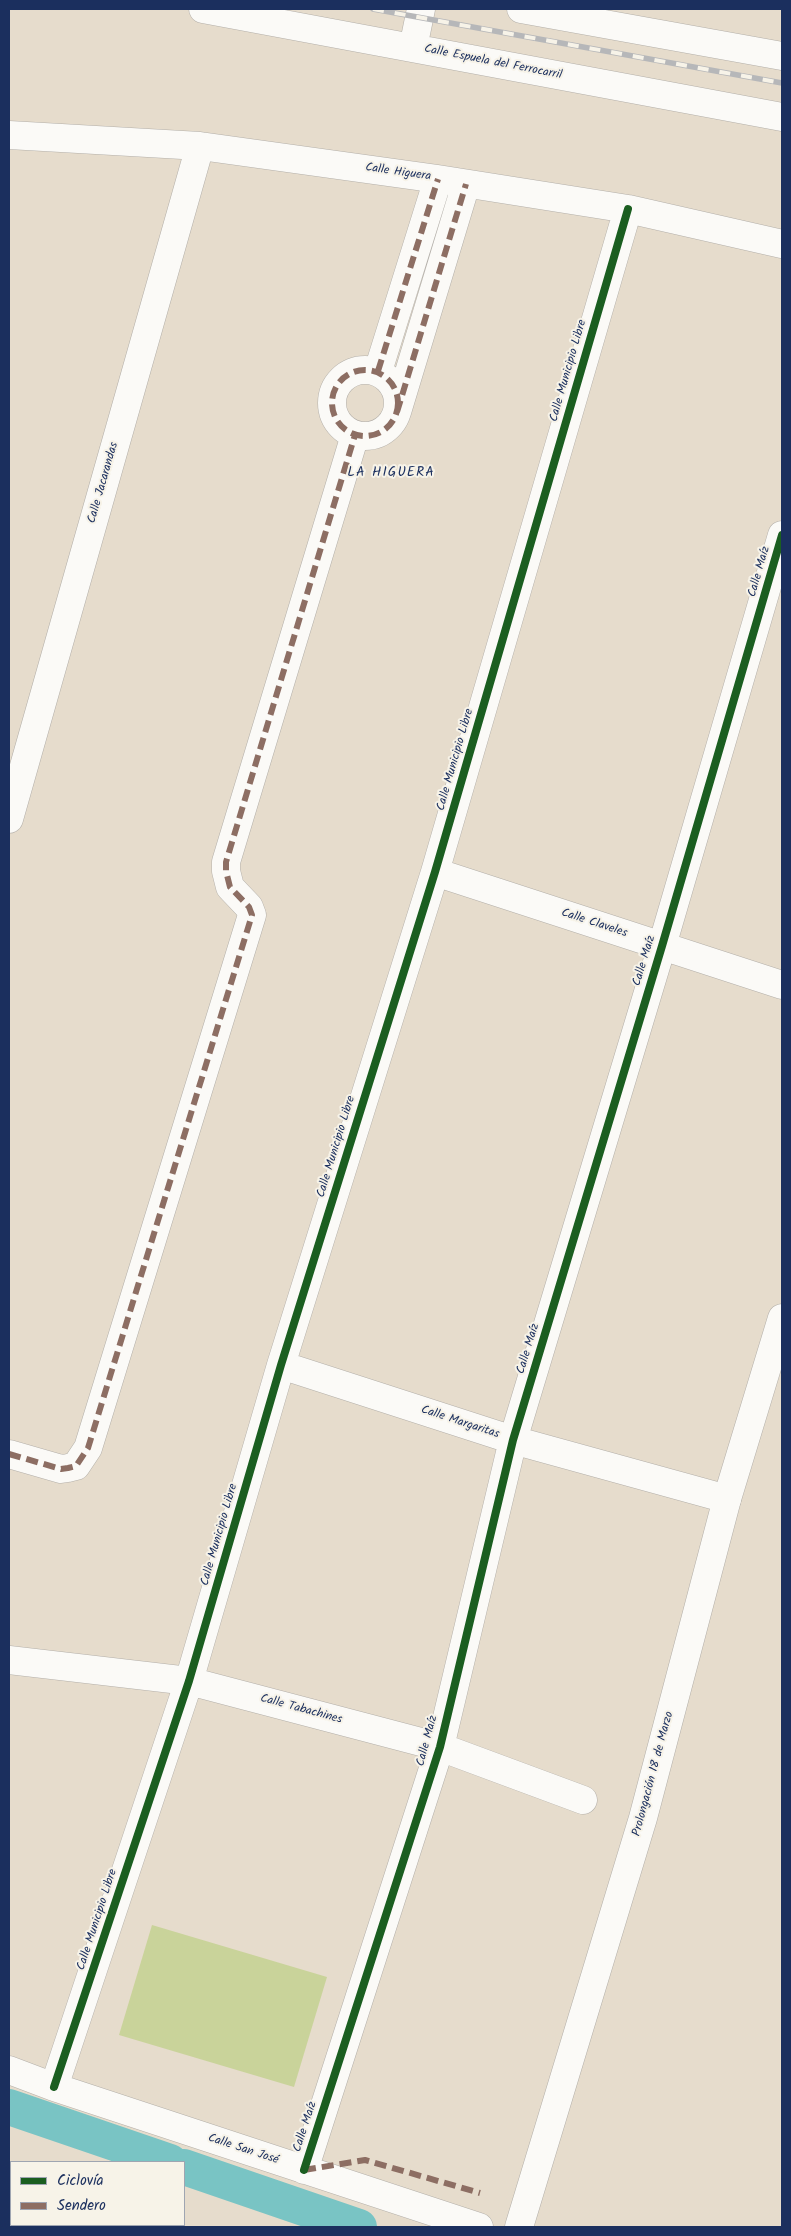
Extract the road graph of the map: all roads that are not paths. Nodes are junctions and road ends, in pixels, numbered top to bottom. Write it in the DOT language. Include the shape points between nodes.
graph roads {
  1 [pos="203,9"];
  2 [pos="421,9"];
  3 [pos="521,9"];
  4 [pos="413,48"];
  5 [pos="782,56"];
  6 [pos="782,117"];
  7 [pos="9,135"];
  8 [pos="200,146"];
  9 [pos="438,179"];
  10 [pos="466,184"];
  11 [pos="628,209"];
  12 [pos="782,244"];
  13 [pos="378,372"];
  14 [pos="397,412"];
  15 [pos="355,435"];
  16 [pos="782,535"];
  17 [pos="9,817"];
  18 [pos="435,872"];
  19 [pos="662,946"];
  20 [pos="782,985"];
  21 [pos="782,1318"];
  22 [pos="281,1366"];
  23 [pos="513,1440"];
  24 [pos="9,1454"];
  25 [pos="727,1499"];
  26 [pos="9,1660"];
  27 [pos="189,1681"];
  28 [pos="440,1746"];
  29 [pos="584,1800"];
  30 [pos="9,2070"];
  31 [pos="54,2087"];
  32 [pos="304,2170"];
  33 [pos="479,2227"];
  34 [pos="519,2227"];
  1 -- 4 [label="street, Calle Espuela del Ferrocarril"];
  2 -- 4 [label="street"];
  3 -- 5 [label="street"];
  4 -- 6 [label="street, Calle Espuela del Ferrocarril"];
  7 -- 8 [label="street, Calle Higuera"];
  8 -- 9 [label="street, Calle Higuera"];
  8 -- 17 [label="street, Calle Jacarandas"];
  9 -- 10 [label="street, Calle Higuera"];
  9 -- 13 [label="street"];
  10 -- 11 [label="street, Calle Higuera"];
  10 -- 14 [label="street"];
  11 -- 12 [label="street, Calle Higuera"];
  11 -- 18 [label="street, Calle Municipio Libre"];
  13 -- 14 [label="street" via="395,388"];
  13 -- 15 [label="street" via="365,368 351,371 340,379 333,391 331,404 335,418 343,429"];
  14 -- 15 [label="street" via="391,424 381,432"];
  15 -- 24 [label="street" via="226,862 230,887 249,907 252,915 88,1448 76,1466 61,1469"];
  16 -- 19 [label="street, Calle Maíz"];
  18 -- 19 [label="street, Calle Claveles"];
  18 -- 22 [label="street, Calle Municipio Libre"];
  19 -- 20 [label="street, Calle Claveles"];
  19 -- 23 [label="street, Calle Maíz"];
  21 -- 25 [label="street, Prolongación 18 de Marzo"];
  22 -- 23 [label="street, Calle Margaritas"];
  22 -- 27 [label="street, Calle Municipio Libre"];
  23 -- 25 [label="street, Calle Margaritas"];
  23 -- 28 [label="street, Calle Maíz"];
  25 -- 34 [label="street, Prolongación 18 de Marzo" via="643,1818"];
  26 -- 27 [label="street, Calle Tabachines"];
  27 -- 28 [label="street, Calle Tabachines"];
  27 -- 31 [label="street, Calle Municipio Libre"];
  28 -- 29 [label="street, Calle Tabachines"];
  28 -- 32 [label="street, Calle Maíz"];
  30 -- 31 [label="street, Calle San José"];
  31 -- 32 [label="street, Calle San José"];
  32 -- 33 [label="street, Calle San José"];
}
